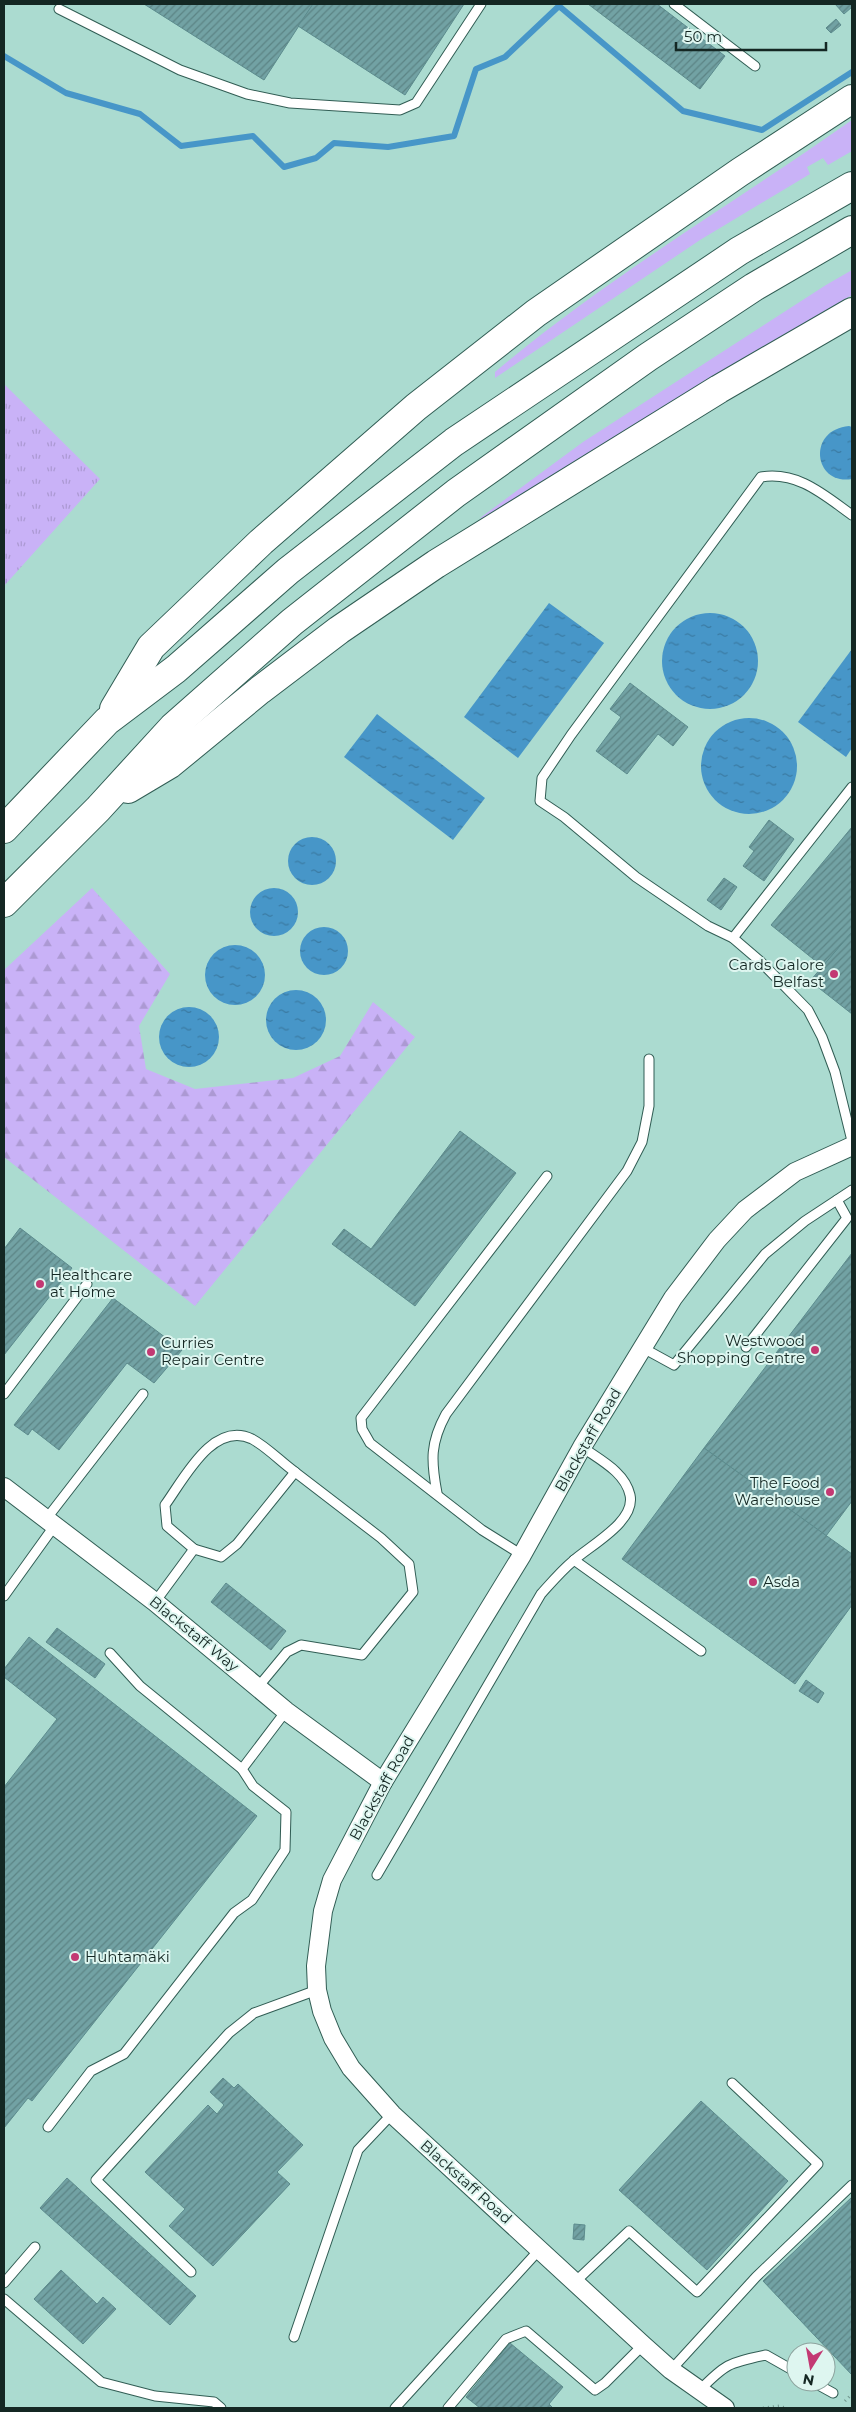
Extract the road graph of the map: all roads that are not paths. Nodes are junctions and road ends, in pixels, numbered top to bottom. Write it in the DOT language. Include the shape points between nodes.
graph roads {
  1 [pos="481,4"];
  2 [pos="674,4"];
  3 [pos="59,9"];
  4 [pos="755,66"];
  5 [pos="852,99"];
  6 [pos="852,186"];
  7 [pos="852,230"];
  8 [pos="852,312"];
  9 [pos="852,515"];
  10 [pos="107,721"];
  11 [pos="852,787"];
  12 [pos="98,809"];
  13 [pos="4,829"];
  14 [pos="4,903"];
  15 [pos="732,938"];
  16 [pos="649,1059"];
  17 [pos="852,1141"];
  18 [pos="852,1146"];
  19 [pos="547,1176"];
  20 [pos="852,1190"];
  21 [pos="837,1200"];
  22 [pos="87,1284"];
  23 [pos="746,1347"];
  24 [pos="643,1348"];
  25 [pos="4,1394"];
  26 [pos="143,1394"];
  27 [pos="582,1447"];
  28 [pos="294,1472"];
  29 [pos="4,1487"];
  30 [pos="437,1493"];
  31 [pos="51,1522"];
  32 [pos="194,1549"];
  33 [pos="522,1555"];
  34 [pos="574,1560"];
  35 [pos="4,1596"];
  36 [pos="155,1602"];
  37 [pos="700,1651"];
  38 [pos="110,1653"];
  39 [pos="258,1688"];
  40 [pos="286,1711"];
  41 [pos="242,1770"];
  42 [pos="383,1782"];
  43 [pos="377,1875"];
  44 [pos="317,1990"];
  45 [pos="732,2083"];
  46 [pos="392,2114"];
  47 [pos="48,2127"];
  48 [pos="852,2186"];
  49 [pos="35,2247"];
  50 [pos="540,2249"];
  51 [pos="191,2272"];
  52 [pos="575,2282"];
  53 [pos="4,2283"];
  54 [pos="4,2299"];
  55 [pos="294,2336"];
  56 [pos="643,2345"];
  57 [pos="786,2366"];
  58 [pos="671,2370"];
  59 [pos="699,2391"];
  60 [pos="221,2408"];
  61 [pos="395,2408"];
  62 [pos="448,2408"];
  63 [pos="725,2408"];
  1 -- 3 [label="lane" via="416,103 400,110 290,103 247,94 180,70"];
  2 -- 4 [label="lane"];
  5 -- 10 [label="highway" via="732,177 536,313 416,407 261,542 151,647"];
  6 -- 10 [label="highway" via="731,256 454,442 288,571 176,669"];
  7 -- 12 [label="highway" via="754,287 648,357 456,493 292,622 173,727"];
  8 -- 12 [label="highway" via="719,388 436,564 339,630 170,764"];
  9 -- 15 [label="lane" via="810,485 788,477 761,477 542,778 540,801 636,877 708,926"];
  10 -- 13 [label="highway"];
  11 -- 15 [label="lane"];
  12 -- 14 [label="highway"];
  15 -- 17 [label="lane" via="808,1010 835,1072"];
  16 -- 30 [label="lane" via="650,1106 642,1142 627,1172 446,1414 436,1433 431,1461"];
  18 -- 24 [label="street, Blackstaff Road" via="795,1172 745,1210 717,1240 673,1298"];
  19 -- 30 [label="lane" via="362,1418 362,1429 370,1443"];
  20 -- 21 [label="lane"];
  21 -- 23 [label="lane" via="847,1218"];
  21 -- 24 [label="lane" via="805,1220 766,1254 674,1365"];
  22 -- 25 [label="lane"];
  24 -- 27 [label="street, Blackstaff Road"];
  26 -- 31 [label="lane"];
  27 -- 33 [label="street, Blackstaff Road"];
  27 -- 34 [label="lane" via="618,1472 631,1496 628,1513 602,1540"];
  28 -- 32 [label="lane" via="237,1544 221,1557"];
  28 -- 32 [label="lane" via="251,1439 230,1435 209,1444 165,1505 167,1526"];
  28 -- 39 [label="lane" via="381,1538 409,1564 413,1592 362,1655 301,1646 288,1652"];
  29 -- 31 [label="street, Blackstaff Way"];
  30 -- 33 [label="lane" via="482,1530"];
  31 -- 35 [label="lane"];
  31 -- 36 [label="street, Blackstaff Way"];
  32 -- 36 [label="lane"];
  33 -- 42 [label="street, Blackstaff Road"];
  34 -- 37 [label="lane"];
  34 -- 43 [label="lane" via="540,1594"];
  36 -- 39 [label="street, Blackstaff Way"];
  38 -- 41 [label="lane" via="140,1686"];
  39 -- 40 [label="street, Blackstaff Way"];
  40 -- 41 [label="lane"];
  40 -- 42 [label="street, Blackstaff Way"];
  41 -- 47 [label="lane" via="253,1786 286,1812 285,1850 252,1900 234,1913 124,2054 91,2071"];
  42 -- 44 [label="street, Blackstaff Road" via="332,1880 318,1943"];
  44 -- 46 [label="street, Blackstaff Road" via="333,2038 351,2068"];
  44 -- 51 [label="lane" via="254,2013 229,2033 96,2180"];
  45 -- 52 [label="lane" via="818,2164 697,2292 629,2231"];
  46 -- 50 [label="street, Blackstaff Road"];
  46 -- 55 [label="lane" via="358,2150"];
  48 -- 58 [label="lane" via="756,2277"];
  49 -- 53 [label="lane"];
  50 -- 52 [label="street, Blackstaff Road"];
  50 -- 61 [label="lane"];
  52 -- 56 [label="street, Blackstaff Road"];
  54 -- 60 [label="lane" via="102,2382 154,2396 214,2402"];
  56 -- 58 [label="street, Blackstaff Road"];
  56 -- 62 [label="lane" via="594,2390 526,2331 506,2339"];
  57 -- 59 [label="lane" via="766,2355 735,2362 721,2368"];
  58 -- 59 [label="street, Blackstaff Road"];
  59 -- 63 [label="street, Blackstaff Road"];
}
